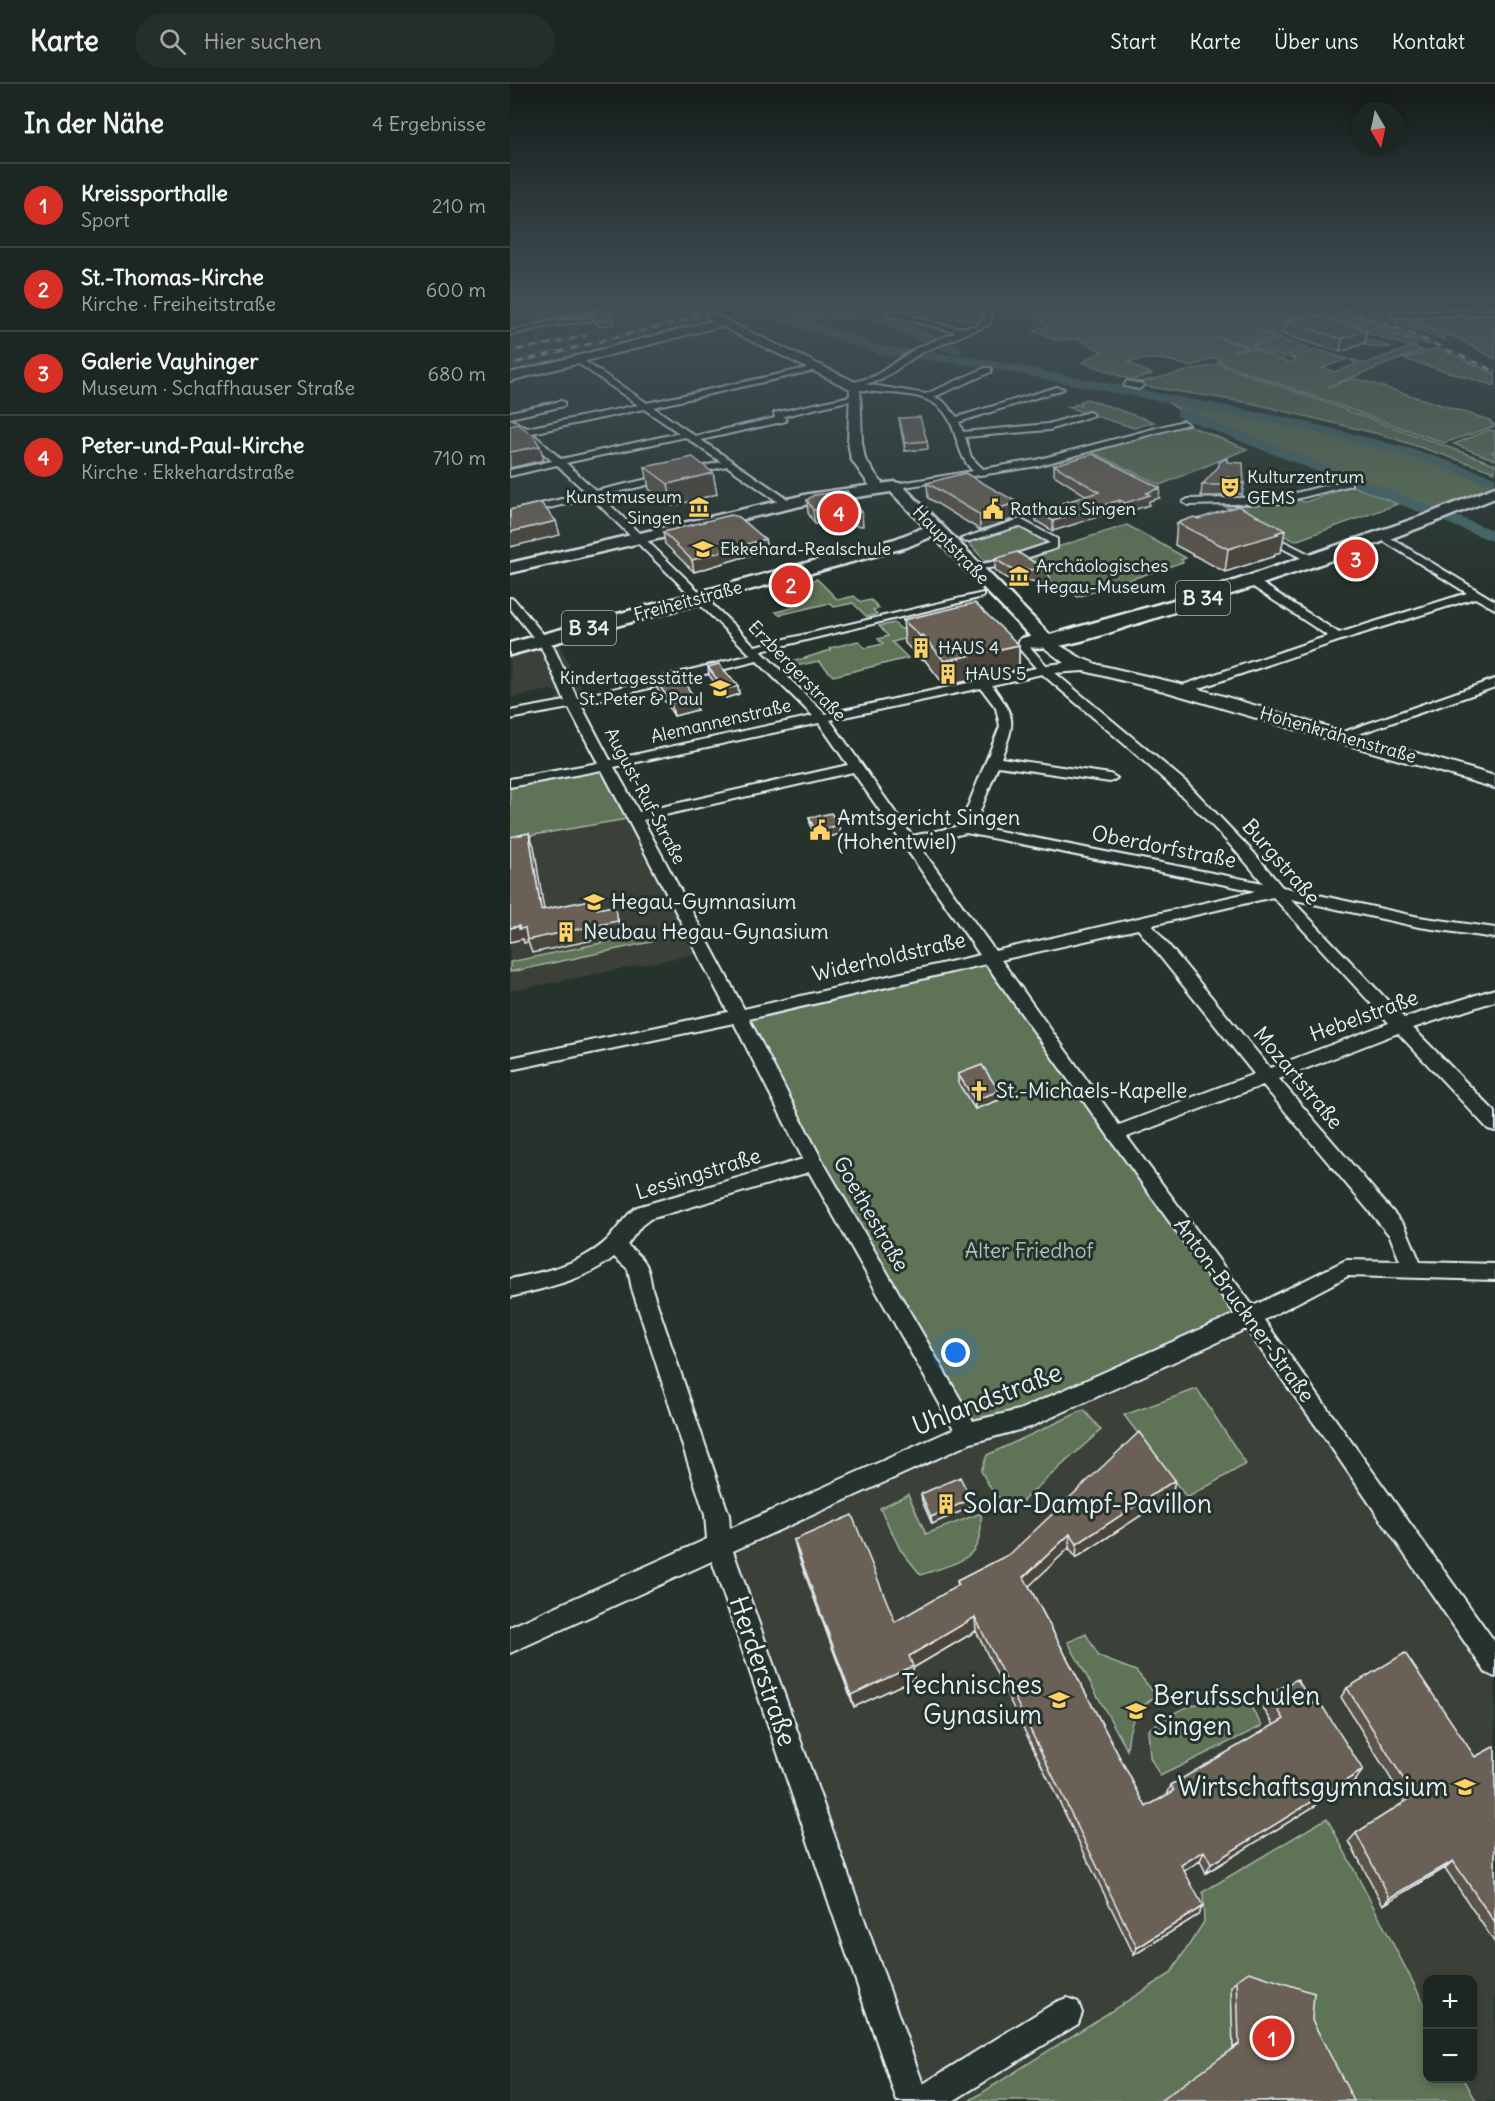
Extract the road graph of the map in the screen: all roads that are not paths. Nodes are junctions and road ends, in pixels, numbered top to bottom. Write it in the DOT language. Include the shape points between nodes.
graph roads {
  1 [pos="642,400"];
  2 [pos="672,400"];
  3 [pos="823,400"];
  4 [pos="855,400"];
  5 [pos="933,400"];
  6 [pos="1022,400"];
  7 [pos="561,404"];
  8 [pos="650,405"];
  9 [pos="510,415"];
  10 [pos="1089,415"];
  11 [pos="955,420"];
  12 [pos="510,422"];
  13 [pos="1183,424"];
  14 [pos="525,431"];
  15 [pos="510,435"];
  16 [pos="960,435"];
  17 [pos="689,436"];
  18 [pos="558,462"];
  19 [pos="729,463"];
  20 [pos="510,473"];
  21 [pos="982,473"];
  22 [pos="1347,483"];
  23 [pos="887,488"];
  24 [pos="1495,492"];
  25 [pos="594,494"];
  26 [pos="1188,502"];
  27 [pos="1201,502"];
  28 [pos="788,504"];
  29 [pos="510,513"];
  30 [pos="1223,513"];
  31 [pos="1252,529"];
  32 [pos="1381,536"];
  33 [pos="639,537"];
  34 [pos="929,537"];
  35 [pos="966,539"];
  36 [pos="1311,559"];
  37 [pos="510,568"];
  38 [pos="973,568"];
  39 [pos="1251,581"];
  40 [pos="1477,594"];
  41 [pos="979,595"];
  42 [pos="701,597"];
  43 [pos="510,601"];
  44 [pos="1495,606"];
  45 [pos="1337,637"];
  46 [pos="1036,640"];
  47 [pos="543,641"];
  48 [pos="510,650"];
  49 [pos="755,653"];
  50 [pos="1089,666"];
  51 [pos="1052,668"];
  52 [pos="983,682"];
  53 [pos="1495,683"];
  54 [pos="1181,690"];
  55 [pos="574,703"];
  56 [pos="510,715"];
  57 [pos="821,717"];
  58 [pos="1339,736"];
  59 [pos="994,761"];
  60 [pos="607,765"];
  61 [pos="857,767"];
  62 [pos="1110,778"];
  63 [pos="1495,782"];
  64 [pos="510,783"];
  65 [pos="633,818"];
  66 [pos="966,830"];
  67 [pos="909,841"];
  68 [pos="1278,891"];
  69 [pos="1141,922"];
  70 [pos="1495,933"];
  71 [pos="990,957"];
  72 [pos="1495,995"];
  73 [pos="738,1016"];
  74 [pos="1399,1026"];
  75 [pos="510,1064"];
  76 [pos="1266,1077"];
  77 [pos="1495,1124"];
  78 [pos="1115,1134"];
  79 [pos="814,1163"];
  80 [pos="615,1246"];
  81 [pos="1413,1268"];
  82 [pos="1495,1272"];
  83 [pos="510,1288"];
  84 [pos="1250,1317"];
  85 [pos="968,1433"];
  86 [pos="719,1545"];
  87 [pos="510,1640"];
  88 [pos="1495,1665"];
  89 [pos="1067,2013"];
  90 [pos="913,2101"];
  91 [pos="924,2101"];
  1 -- 8 [label="street"];
  2 -- 8 [label="street"];
  3 -- 17 [label="street" via="777,415 783,419"];
  4 -- 23 [label="main road, Hauptstraße" via="856,446 862,466"];
  5 -- 11 [label="street" via="948,407"];
  6 -- 11 [label="street"];
  7 -- 9 [label="street"];
  8 -- 14 [label="street"];
  8 -- 17 [label="street"];
  10 -- 16 [label="street" via="1049,427"];
  11 -- 16 [label="street"];
  12 -- 14 [label="street, Erzbergerstraße"];
  13 -- 21 [label="street"];
  14 -- 15 [label="street"];
  14 -- 18 [label="street, Erzbergerstraße"];
  16 -- 21 [label="street" via="967,462"];
  17 -- 18 [label="street"];
  17 -- 19 [label="street"];
  18 -- 20 [label="street"];
  18 -- 25 [label="street, Erzbergerstraße"];
  19 -- 25 [label="street"];
  19 -- 28 [label="street"];
  21 -- 23 [label="street"];
  22 -- 27 [label="street" via="1280,500"];
  23 -- 28 [label="main road"];
  23 -- 34 [label="main road, Hauptstraße"];
  24 -- 32 [label="main road, B 34"];
  25 -- 29 [label="street"];
  25 -- 33 [label="street, Erzbergerstraße"];
  26 -- 27 [label="street"];
  27 -- 30 [label="street"];
  28 -- 33 [label="main road"];
  31 -- 36 [label="street"];
  32 -- 36 [label="main road, B 34"];
  32 -- 40 [label="street"];
  33 -- 37 [label="main road"];
  33 -- 42 [label="street, Erzbergerstraße"];
  34 -- 38 [label="main road, Hauptstraße"];
  34 -- 41 [label="main road, Hauptstraße"];
  34 -- 42 [label="main road, Freiheitstraße / B 34"];
  35 -- 38 [label="street" via="1020,522 1053,543 994,565"];
  36 -- 39 [label="main road, B 34"];
  38 -- 46 [label="main road, Hauptstraße"];
  39 -- 45 [label="street"];
  39 -- 46 [label="main road, B 34" via="1137,617"];
  40 -- 44 [label="street"];
  40 -- 45 [label="street"];
  41 -- 46 [label="main road, Hauptstraße"];
  41 -- 49 [label="street"];
  42 -- 47 [label="main road, Freiheitstraße / B 34"];
  42 -- 49 [label="street, Erzbergerstraße"];
  43 -- 47 [label="street, August-Ruf-Straße"];
  45 -- 54 [label="street"];
  46 -- 50 [label="main road, Hohenkrähenstraße"];
  46 -- 51 [label="main road, Hohenkrähenstraße" via="1041,657"];
  47 -- 48 [label="main road, Freiheitstraße / B 34"];
  47 -- 55 [label="street, August-Ruf-Straße"];
  49 -- 55 [label="street"];
  49 -- 57 [label="street, Erzbergerstraße"];
  50 -- 51 [label="main road"];
  50 -- 54 [label="main road, Hohenkrähenstraße"];
  51 -- 52 [label="street, Alemannenstraße"];
  51 -- 54 [label="main road, Hohenkrähenstraße"];
  51 -- 68 [label="street, Burgstraße" via="1181,785"];
  52 -- 57 [label="street, Alemannenstraße"];
  52 -- 59 [label="street" via="1002,708 1007,726"];
  53 -- 58 [label="street"];
  54 -- 58 [label="main road, Hohenkrähenstraße"];
  55 -- 56 [label="street"];
  55 -- 60 [label="street, August-Ruf-Straße"];
  57 -- 60 [label="street, Alemannenstraße"];
  57 -- 61 [label="street, Erzbergerstraße"];
  58 -- 63 [label="main road, Hohenkrähenstraße"];
  59 -- 62 [label="street"];
  59 -- 66 [label="street"];
  60 -- 64 [label="street, Alemannenstraße"];
  60 -- 65 [label="street, August-Ruf-Straße"];
  61 -- 65 [label="street"];
  61 -- 67 [label="street, Erzbergerstraße"];
  65 -- 73 [label="street, August-Ruf-Straße"];
  66 -- 67 [label="street"];
  66 -- 68 [label="street, Oberdorfstraße"];
  67 -- 71 [label="street, Erzbergerstraße"];
  68 -- 69 [label="street, Widerholdstraße"];
  68 -- 70 [label="street, Oberdorfstraße" via="1374,913"];
  68 -- 74 [label="street, Burgstraße"];
  69 -- 71 [label="street, Widerholdstraße"];
  69 -- 76 [label="street, Mozartstraße"];
  71 -- 73 [label="street, Widerholdstraße"];
  71 -- 78 [label="street, Anton-Bruckner-Straße"];
  72 -- 74 [label="street, Hebelstraße"];
  73 -- 75 [label="street, Widerholdstraße"];
  73 -- 79 [label="street, Goethestraße"];
  74 -- 76 [label="street, Hebelstraße"];
  74 -- 77 [label="street, Burgstraße"];
  76 -- 78 [label="street, Hebelstraße"];
  76 -- 81 [label="street, Mozartstraße" via="1398,1232"];
  78 -- 84 [label="street, Anton-Bruckner-Straße"];
  79 -- 80 [label="street, Lessingstraße" via="644,1213 632,1220"];
  79 -- 85 [label="street, Goethestraße"];
  80 -- 83 [label="street, Lessingstraße" via="592,1263"];
  80 -- 86 [label="street, Herderstraße" via="638,1265 642,1289 717,1515"];
  81 -- 82 [label="street, Uhlandstraße"];
  81 -- 84 [label="street, Uhlandstraße" via="1346,1268"];
  84 -- 85 [label="street, Uhlandstraße" via="1022,1420"];
  84 -- 88 [label="street, Anton-Bruckner-Straße"];
  85 -- 86 [label="street, Uhlandstraße"];
  86 -- 87 [label="street, Uhlandstraße"];
  86 -- 90 [label="street, Herderstraße"];
  89 -- 91 [label="street"];
}
